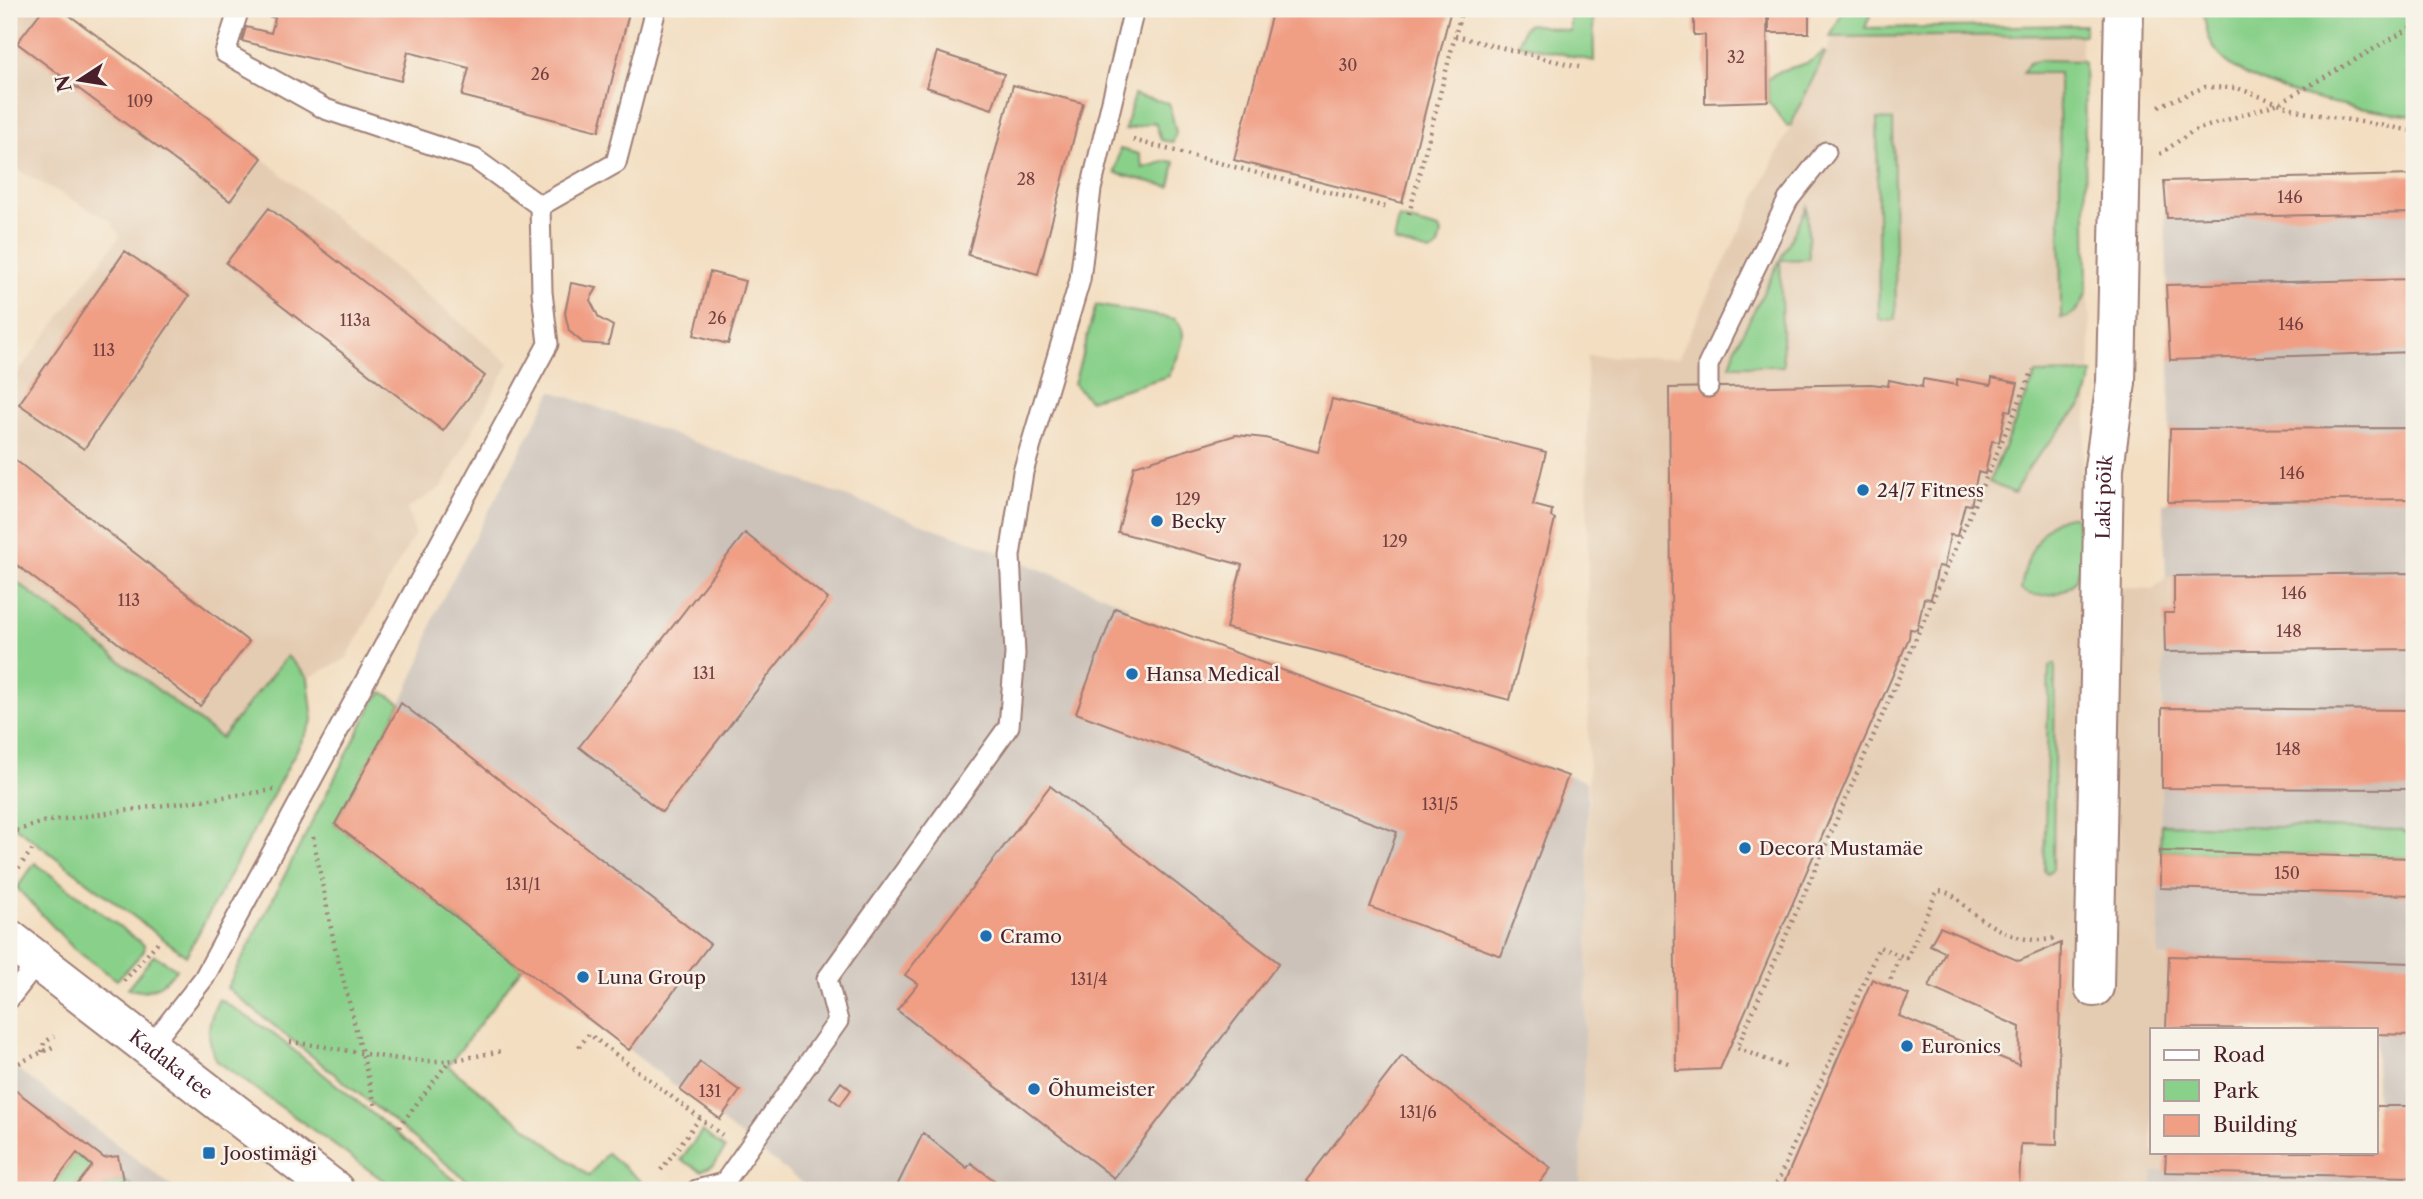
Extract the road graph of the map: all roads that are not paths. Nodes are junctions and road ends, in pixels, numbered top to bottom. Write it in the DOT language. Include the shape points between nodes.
graph roads {
  1 [pos="239,9"];
  2 [pos="656,9"];
  3 [pos="1134,9"];
  4 [pos="2124,9"];
  5 [pos="1826,152"];
  6 [pos="540,206"];
  7 [pos="1709,387"];
  8 [pos="23,951"];
  9 [pos="2094,987"];
  10 [pos="9,999"];
  11 [pos="149,1048"];
  12 [pos="334,1190"];
  13 [pos="697,1190"];
  1 -- 6 [label="lane" via="226,53 325,109 475,159"];
  2 -- 6 [label="lane" via="617,163"];
  3 -- 13 [label="lane" via="1091,189 1080,280 1023,472 1010,556 1015,654 1009,726 827,979 838,1021 724,1183"];
  4 -- 9 [label="street, Laki põik" via="2116,382 2104,468"];
  5 -- 7 [label="lane" via="1788,200 1708,365"];
  6 -- 11 [label="lane" via="548,344 204,978"];
  8 -- 10 [label="lane"];
  8 -- 11 [label="street, Kadaka tee"];
  11 -- 12 [label="street, Kadaka tee"];
}
